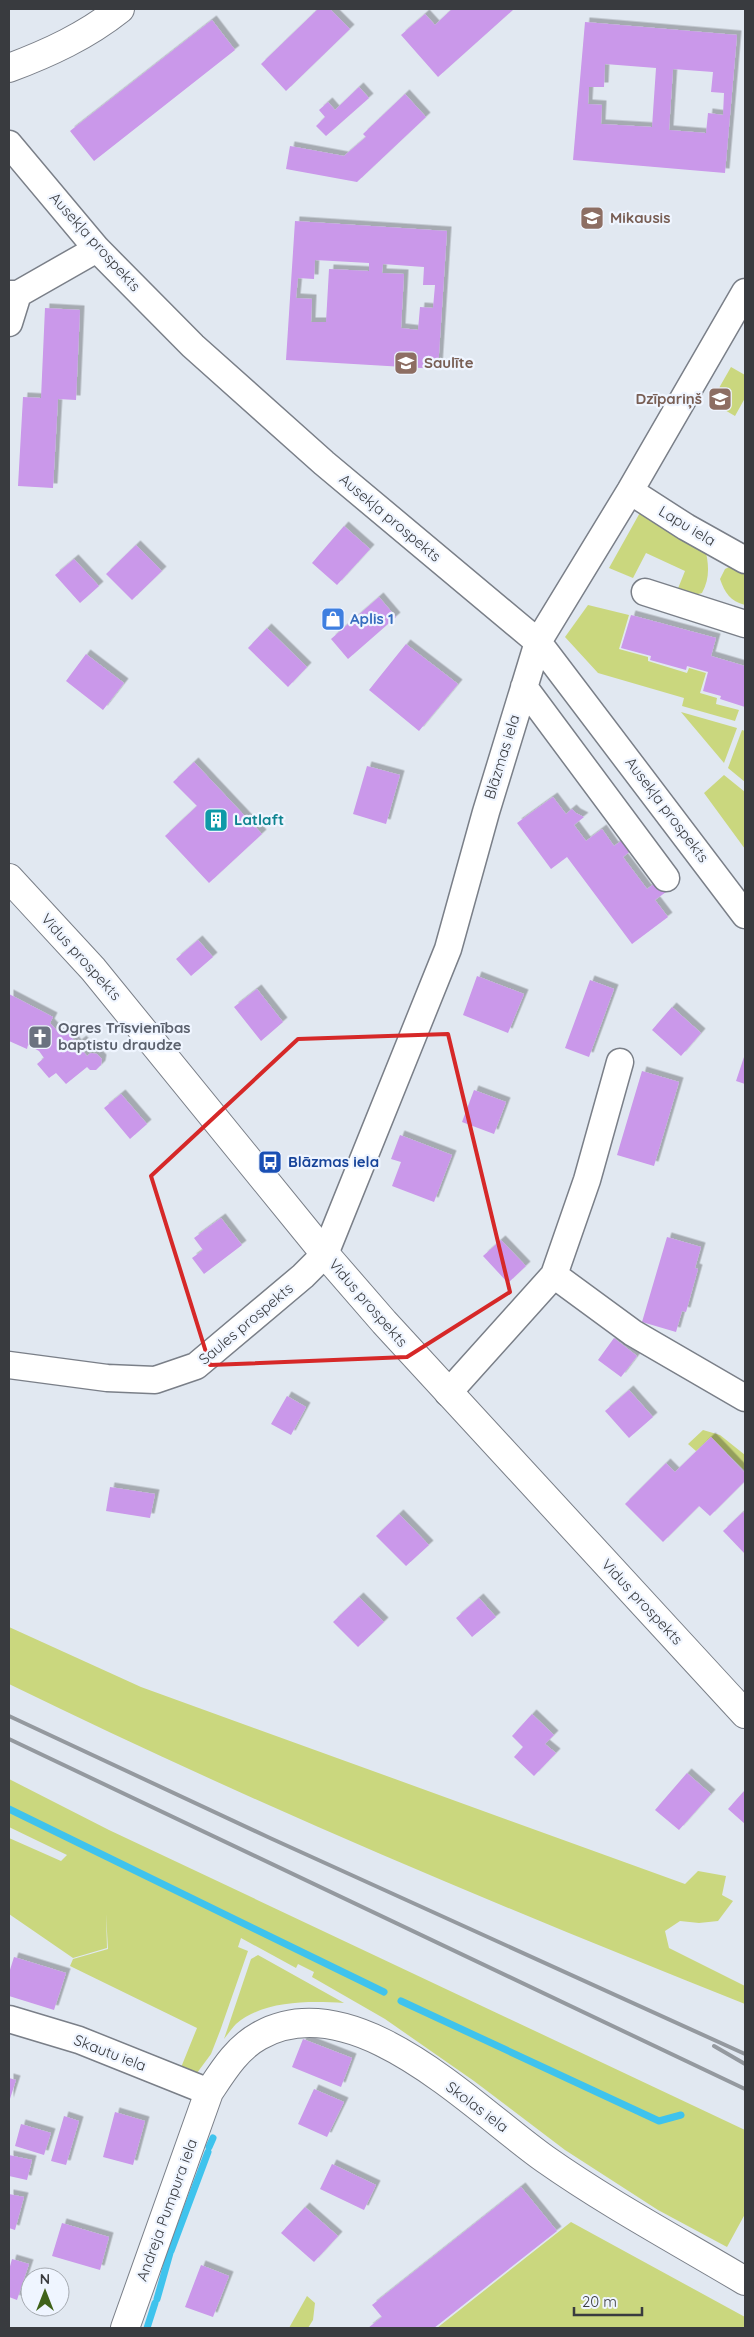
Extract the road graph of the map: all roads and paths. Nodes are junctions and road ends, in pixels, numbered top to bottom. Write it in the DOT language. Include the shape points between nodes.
graph roads {
  1 [pos="120,9"];
  2 [pos="9,68"];
  3 [pos="9,144"];
  4 [pos="97,249"];
  5 [pos="745,292"];
  6 [pos="13,294"];
  7 [pos="9,323"];
  8 [pos="630,491"];
  9 [pos="745,560"];
  10 [pos="646,592"];
  11 [pos="745,624"];
  12 [pos="538,642"];
  13 [pos="524,687"];
  14 [pos="9,878"];
  15 [pos="666,878"];
  16 [pos="745,914"];
  17 [pos="620,1062"];
  18 [pos="325,1254"];
  19 [pos="554,1275"];
  20 [pos="9,1365"];
  21 [pos="742,1390"];
  22 [pos="448,1393"];
  23 [pos="745,1714"];
  24 [pos="9,2019"];
  25 [pos="210,2092"];
  26 [pos="745,2281"];
  27 [pos="124,2328"];
  1 -- 2 [label="main road" via="65,46"];
  3 -- 4 [label="street, Ausekļa prospekts"];
  4 -- 6 [label="street"];
  4 -- 12 [label="street, Ausekļa prospekts" via="254,402"];
  5 -- 8 [label="street, Blāzmas iela"];
  6 -- 7 [label="street"];
  8 -- 9 [label="street, Lapu iela"];
  8 -- 12 [label="street, Blāzmas iela"];
  10 -- 11 [label="street"];
  12 -- 13 [label="street, Blāzmas iela"];
  12 -- 16 [label="street, Ausekļa prospekts"];
  13 -- 15 [label="street"];
  13 -- 18 [label="street, Blāzmas iela" via="448,948"];
  14 -- 18 [label="main road, Vidus prospekts" via="93,968"];
  17 -- 19 [label="street"];
  18 -- 20 [label="street, Saules prospekts" via="196,1366 155,1380 107,1378"];
  18 -- 22 [label="main road, Vidus prospekts"];
  19 -- 21 [label="street" via="633,1333"];
  19 -- 22 [label="street"];
  22 -- 23 [label="main road, Vidus prospekts"];
  24 -- 25 [label="street, Skautu iela" via="79,2040"];
  25 -- 26 [label="main road, Skolas iela" via="242,2048 278,2027 298,2023 331,2024 355,2030 419,2064 584,2186"];
  25 -- 27 [label="main road, Andreja Pumpura iela"];
}
